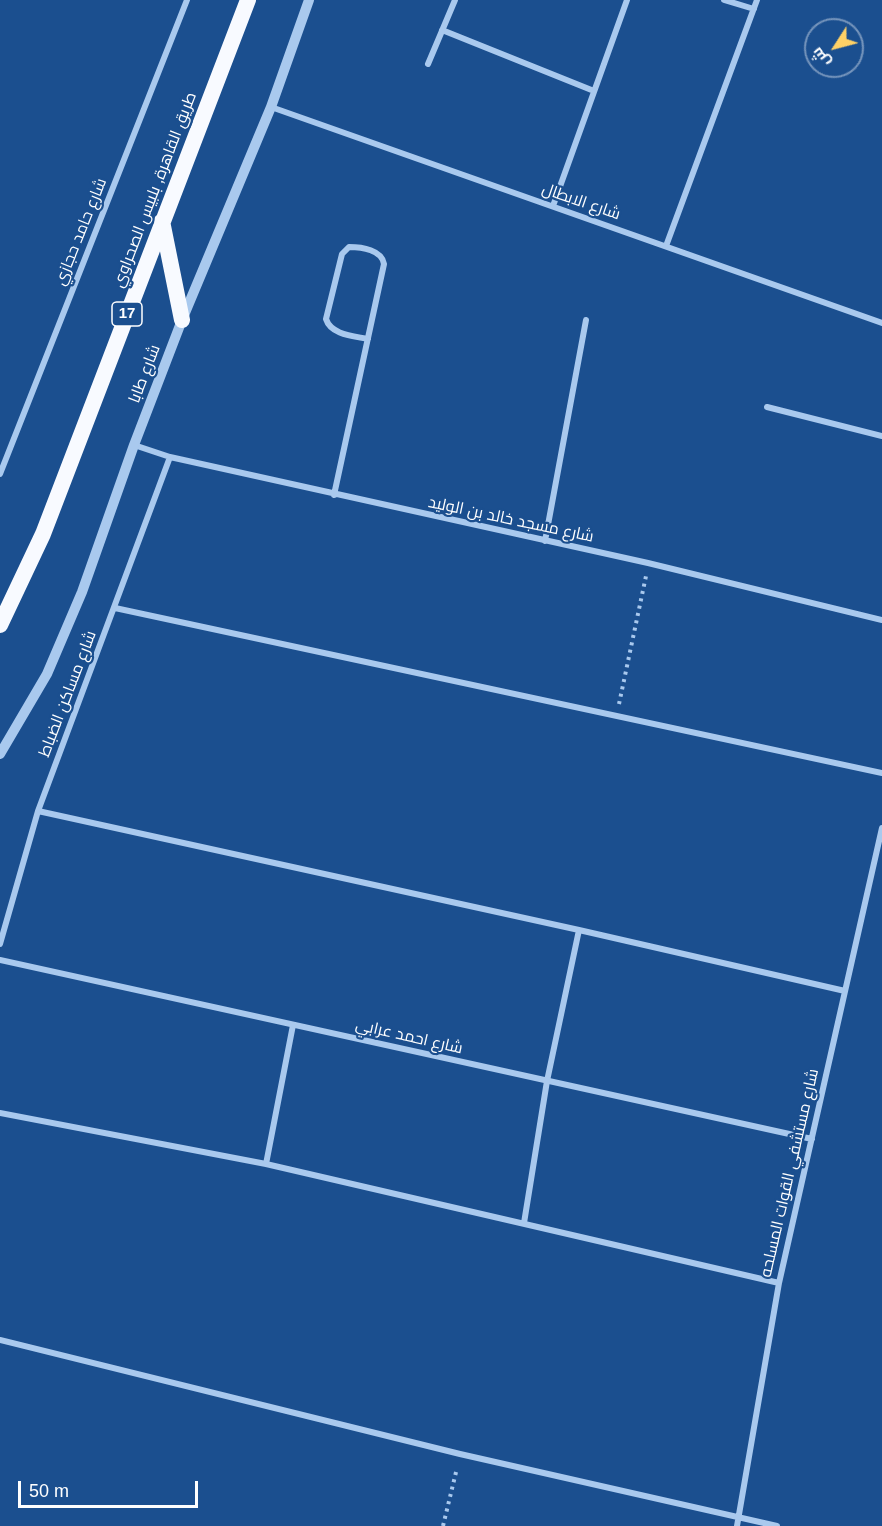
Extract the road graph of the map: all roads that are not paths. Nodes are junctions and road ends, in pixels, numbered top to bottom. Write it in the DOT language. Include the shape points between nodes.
graph roads {
  1 [pos="188,0"];
  2 [pos="248,0"];
  3 [pos="309,0"];
  4 [pos="455,0"];
  5 [pos="627,0"];
  6 [pos="724,0"];
  7 [pos="757,0"];
  8 [pos="754,9"];
  9 [pos="442,30"];
  10 [pos="428,64"];
  11 [pos="594,91"];
  12 [pos="271,107"];
  13 [pos="553,206"];
  14 [pos="162,220"];
  15 [pos="666,246"];
  16 [pos="182,320"];
  17 [pos="586,320"];
  18 [pos="882,323"];
  19 [pos="368,339"];
  20 [pos="767,406"];
  21 [pos="882,436"];
  22 [pos="134,445"];
  23 [pos="170,457"];
  24 [pos="0,474"];
  25 [pos="334,495"];
  26 [pos="545,541"];
  27 [pos="115,608"];
  28 [pos="882,620"];
  29 [pos="0,625"];
  30 [pos="0,754"];
  31 [pos="882,773"];
  32 [pos="38,811"];
  33 [pos="882,828"];
  34 [pos="579,930"];
  35 [pos="0,944"];
  36 [pos="0,960"];
  37 [pos="845,991"];
  38 [pos="293,1025"];
  39 [pos="547,1081"];
  40 [pos="0,1113"];
  41 [pos="812,1140"];
  42 [pos="266,1164"];
  43 [pos="524,1223"];
  44 [pos="779,1283"];
  45 [pos="0,1340"];
  46 [pos="738,1517"];
  47 [pos="737,1526"];
  48 [pos="777,1526"];
  1 -- 24 [label="street, شارع حامد حجازي"];
  2 -- 14 [label="highway, طريق القاهرة, بلبيس الصحراوي / 17"];
  3 -- 12 [label="street, شارع طابا"];
  4 -- 9 [label="street"];
  5 -- 11 [label="street"];
  6 -- 8 [label="street"];
  7 -- 8 [label="street"];
  8 -- 15 [label="street"];
  9 -- 10 [label="street"];
  9 -- 11 [label="street"];
  11 -- 13 [label="street"];
  12 -- 13 [label="street, شارع الابطال"];
  12 -- 16 [label="street, شارع طابا"];
  13 -- 15 [label="street, شارع الابطال"];
  14 -- 16 [label="highway"];
  14 -- 29 [label="highway, طريق القاهرة, بلبيس الصحراوي / 17" via="43,534"];
  15 -- 18 [label="street, شارع الابطال"];
  16 -- 22 [label="street, شارع طابا"];
  17 -- 26 [label="street"];
  19 -- 19 [label="street" via="334,331 326,319 342,254 349,247 377,252 384,260"];
  19 -- 25 [label="street"];
  20 -- 21 [label="street"];
  22 -- 23 [label="street, شارع مسجد خالد بن الوليد"];
  22 -- 30 [label="street, شارع طابا" via="82,592 47,674"];
  23 -- 25 [label="street, شارع مسجد خالد بن الوليد"];
  23 -- 27 [label="street, شارع مساكن الضباط"];
  25 -- 26 [label="street, شارع مسجد خالد بن الوليد"];
  26 -- 28 [label="street, شارع مسجد خالد بن الوليد"];
  27 -- 31 [label="street"];
  27 -- 32 [label="street, شارع مساكن الضباط"];
  32 -- 34 [label="street"];
  32 -- 35 [label="street, شارع مساكن الضباط"];
  33 -- 37 [label="street, شارع مستشفي القوات المسلحه"];
  34 -- 37 [label="street"];
  34 -- 39 [label="street"];
  36 -- 38 [label="street, شارع احمد عرابي"];
  37 -- 41 [label="street, شارع مستشفي القوات المسلحه"];
  38 -- 39 [label="street, شارع احمد عرابي"];
  38 -- 42 [label="street"];
  39 -- 41 [label="street, شارع احمد عرابي"];
  39 -- 43 [label="street"];
  40 -- 42 [label="street"];
  41 -- 44 [label="street, شارع مستشفي القوات المسلحه"];
  42 -- 43 [label="street"];
  43 -- 44 [label="street"];
  44 -- 46 [label="street, شارع مستشفي القوات المسلحه"];
  45 -- 46 [label="street" via="460,1454"];
  46 -- 47 [label="street, شارع مستشفي القوات المسلحه"];
  46 -- 48 [label="street"];
}
